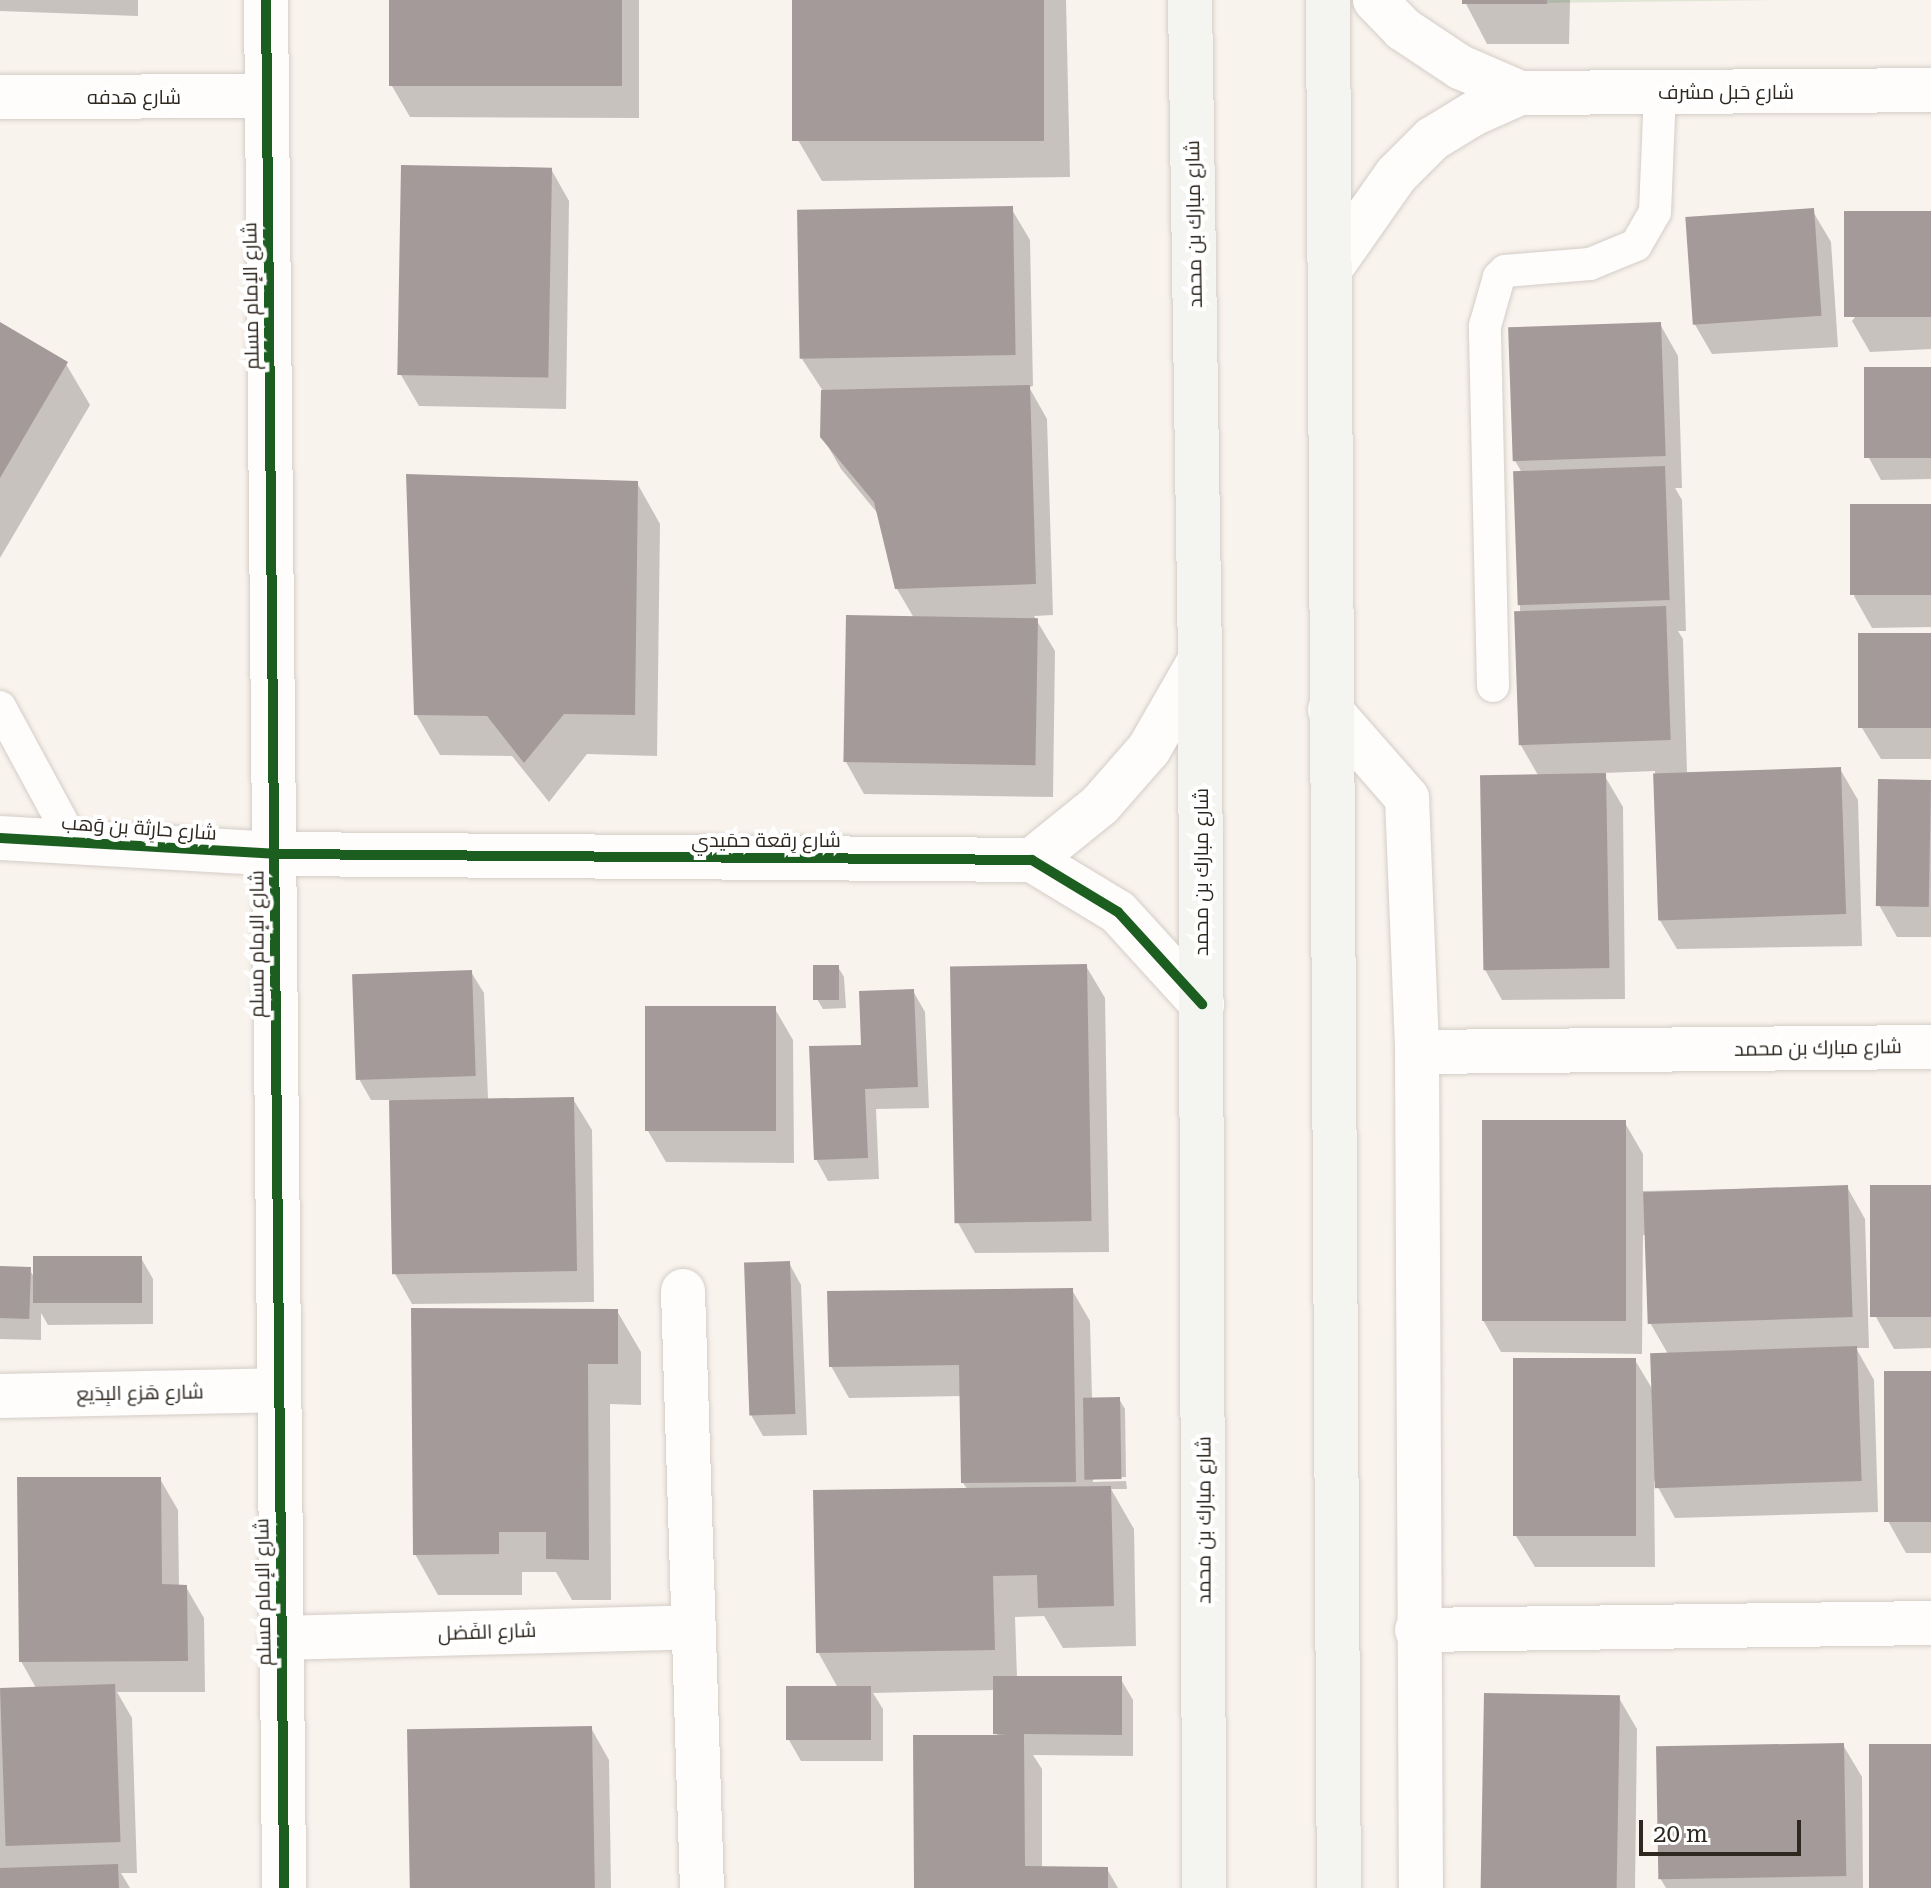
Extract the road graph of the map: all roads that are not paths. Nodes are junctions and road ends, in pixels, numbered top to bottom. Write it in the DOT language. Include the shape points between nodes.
graph roads {
  1 [pos="266,0"];
  2 [pos="1190,0"];
  3 [pos="1328,0"];
  4 [pos="1375,0"];
  5 [pos="1931,90"];
  6 [pos="1520,93"];
  7 [pos="1660,93"];
  8 [pos="267,96"];
  9 [pos="0,97"];
  10 [pos="1330,269"];
  11 [pos="1200,660"];
  12 [pos="1493,686"];
  13 [pos="0,707"];
  14 [pos="1330,710"];
  15 [pos="0,838"];
  16 [pos="72,840"];
  17 [pos="275,854"];
  18 [pos="1032,860"];
  19 [pos="1202,1004"];
  20 [pos="1931,1047"];
  21 [pos="1417,1052"];
  22 [pos="683,1291"];
  23 [pos="279,1390"];
  24 [pos="0,1396"];
  25 [pos="1931,1623"];
  26 [pos="693,1627"];
  27 [pos="1417,1630"];
  28 [pos="281,1638"];
  29 [pos="284,1888"];
  30 [pos="702,1888"];
  31 [pos="1204,1888"];
  32 [pos="1339,1888"];
  33 [pos="1421,1888"];
  1 -- 8 [label="street, شارع الإمام مسلم"];
  2 -- 11 [label="main road, شارع مبارك بن محمد"];
  3 -- 10 [label="main road"];
  4 -- 6 [label="street, شارع حَبل مشرف" via="1403,29 1460,67"];
  5 -- 7 [label="street, شارع حَبل مشرف"];
  6 -- 7 [label="street, شارع حَبل مشرف"];
  6 -- 10 [label="street, شارع حَبل مشرف" via="1432,139 1396,175"];
  7 -- 12 [label="lane" via="1655,212 1636,245 1590,264 1505,271 1485,326"];
  8 -- 9 [label="street, شارع هدفه"];
  8 -- 17 [label="street, شارع الإمام مسلم"];
  10 -- 14 [label="main road"];
  11 -- 18 [label="street" via="1149,749 1100,805"];
  11 -- 19 [label="main road, شارع مبارك بن محمد"];
  13 -- 16 [label="lane, شارع حارِثة بن وَهب"];
  14 -- 21 [label="street" via="1407,798"];
  14 -- 32 [label="main road"];
  15 -- 16 [label="street, شارع حارِثة بن وَهب"];
  16 -- 17 [label="street, شارع حارِثة بن وَهب"];
  17 -- 18 [label="street, شارع رِقعة حمَيدي"];
  17 -- 23 [label="street, شارع الإمام مسلم"];
  18 -- 19 [label="street" via="1118,912"];
  19 -- 31 [label="main road, شارع مبارك بن محمد"];
  20 -- 21 [label="street, شارع مبارك بن محمد"];
  21 -- 27 [label="street"];
  22 -- 26 [label="street"];
  23 -- 24 [label="street, شارع هَزع البِدَيع"];
  23 -- 28 [label="street, شارع الإمام مسلم"];
  25 -- 27 [label="street"];
  26 -- 28 [label="street, شارع الفَضل"];
  26 -- 30 [label="street"];
  27 -- 33 [label="street"];
  28 -- 29 [label="street, شارع الإمام مسلم"];
}
